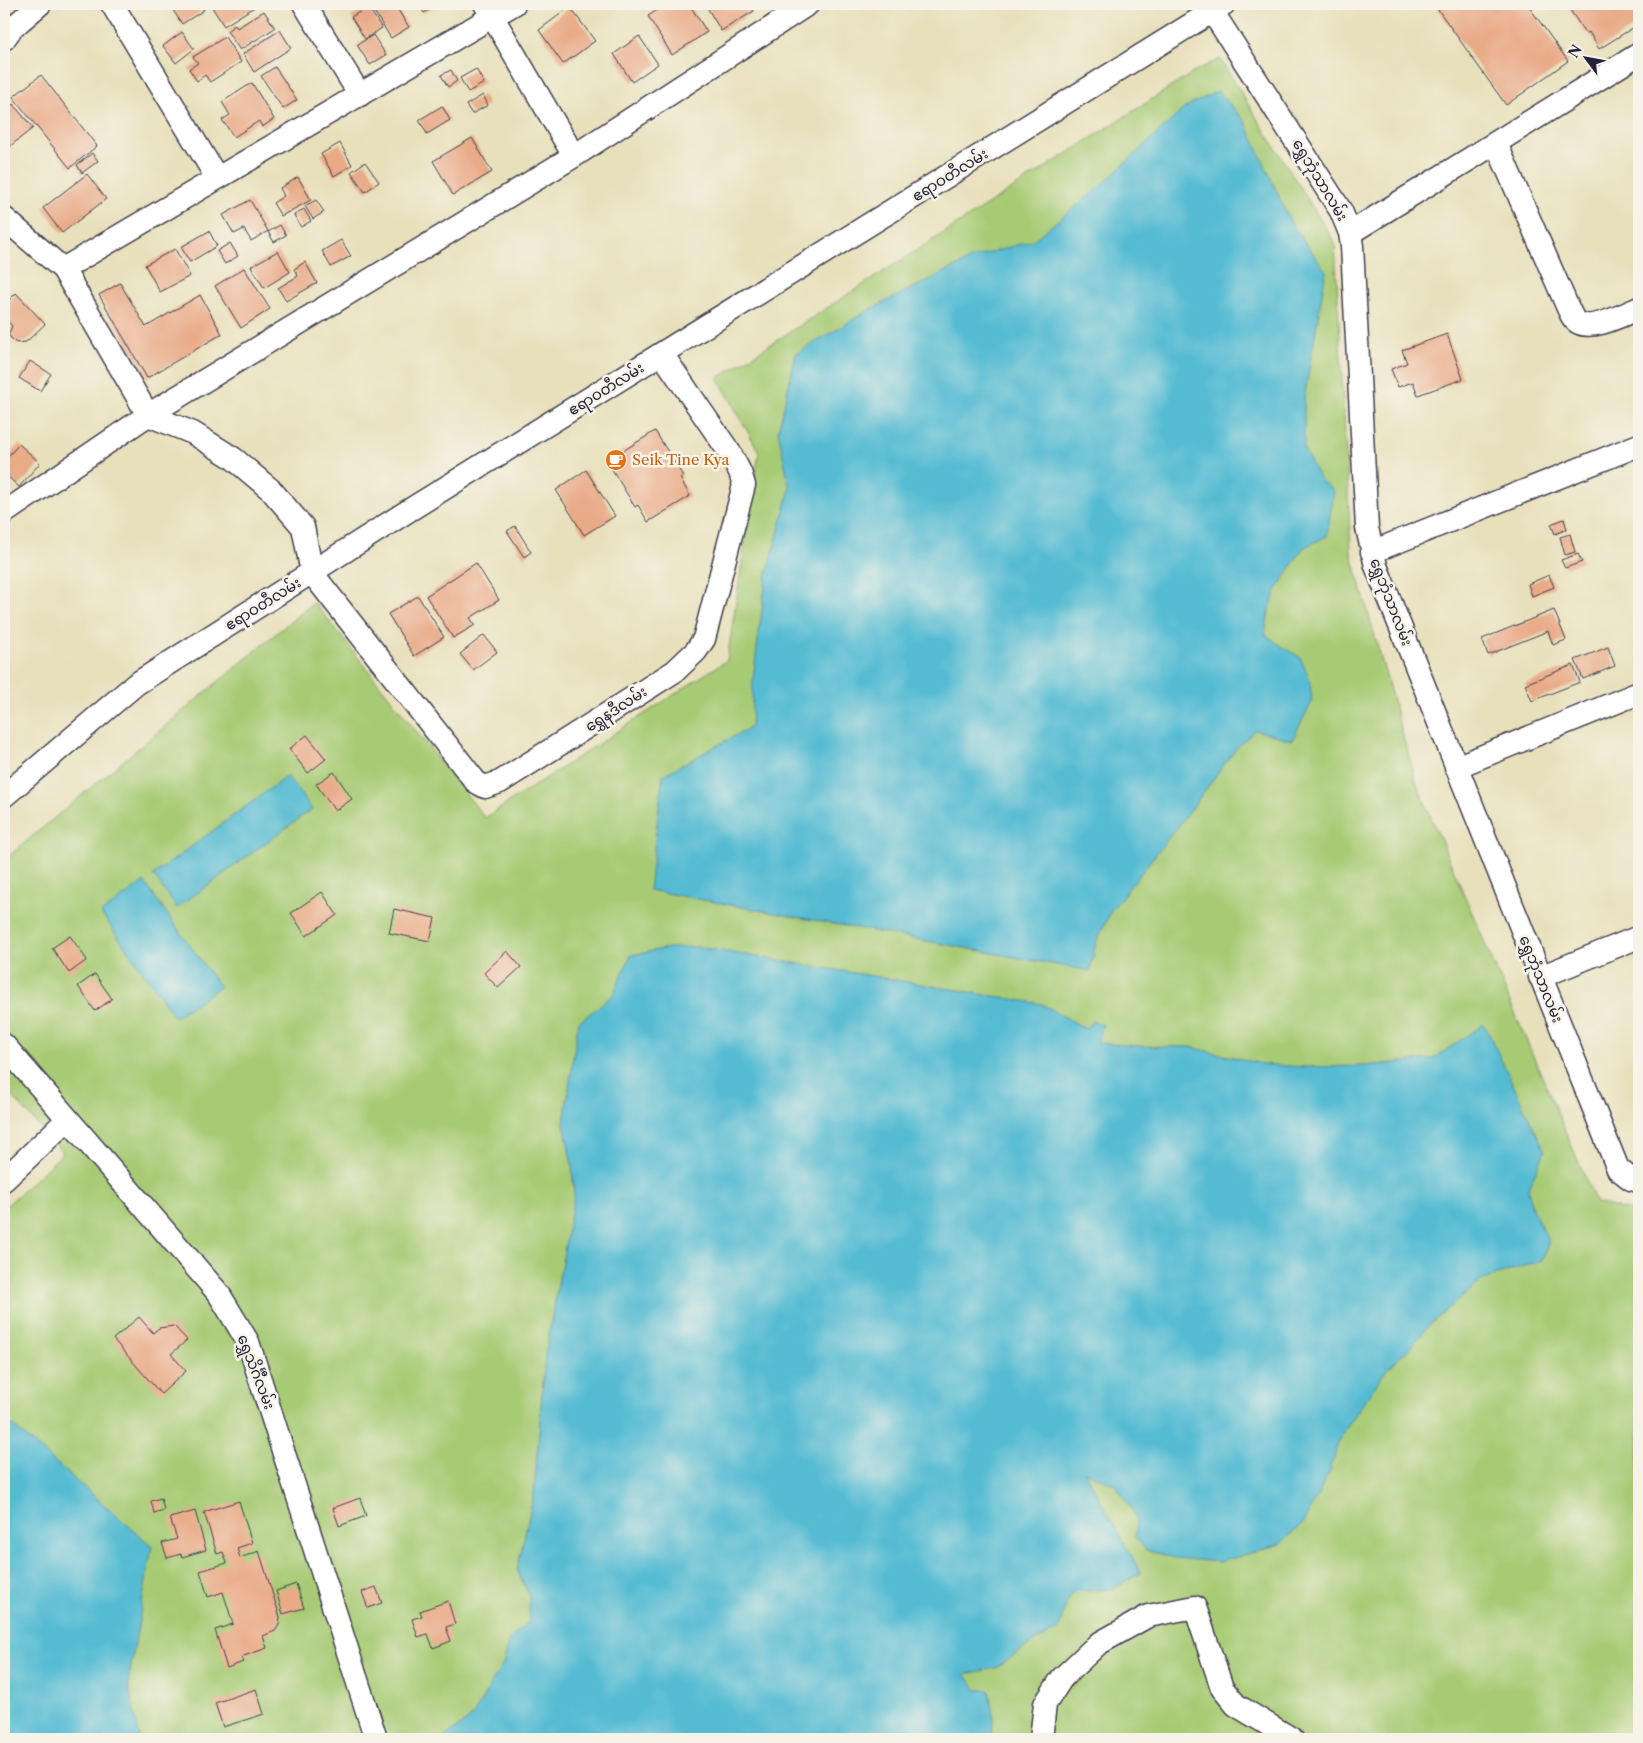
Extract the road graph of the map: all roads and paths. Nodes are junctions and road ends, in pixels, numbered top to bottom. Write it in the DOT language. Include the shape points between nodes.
graph roads {
  1 [pos="40,4"];
  2 [pos="112,4"];
  3 [pos="304,4"];
  4 [pos="514,4"];
  5 [pos="808,4"];
  6 [pos="1218,8"];
  7 [pos="489,10"];
  8 [pos="7,29"];
  9 [pos="1639,54"];
  10 [pos="360,95"];
  11 [pos="1496,143"];
  12 [pos="574,156"];
  13 [pos="217,178"];
  14 [pos="4,218"];
  15 [pos="1350,233"];
  16 [pos="63,269"];
  17 [pos="1639,308"];
  18 [pos="662,354"];
  19 [pos="148,415"];
  20 [pos="1639,446"];
  21 [pos="4,513"];
  22 [pos="1372,552"];
  23 [pos="312,573"];
  24 [pos="1639,693"];
  25 [pos="1456,768"];
  26 [pos="4,796"];
  27 [pos="1639,937"];
  28 [pos="1540,977"];
  29 [pos="4,1045"];
  30 [pos="68,1119"];
  31 [pos="4,1180"];
  32 [pos="1639,1182"];
  33 [pos="376,1739"];
  34 [pos="1040,1739"];
  35 [pos="1292,1739"];
  1 -- 8 [label="street"];
  2 -- 13 [label="street"];
  3 -- 10 [label="street"];
  4 -- 7 [label="street"];
  5 -- 12 [label="street"];
  6 -- 15 [label="street, ရွှေဘုံသာလမ်း" via="1341,211"];
  6 -- 18 [label="street, ဧရာဝတီလမ်း"];
  7 -- 10 [label="street"];
  7 -- 12 [label="street"];
  9 -- 11 [label="street"];
  10 -- 13 [label="street"];
  11 -- 15 [label="street"];
  11 -- 17 [label="street" via="1577,322 1594,325"];
  12 -- 19 [label="street"];
  13 -- 16 [label="street"];
  14 -- 16 [label="street"];
  15 -- 22 [label="street, ရွှေဘုံသာလမ်း" via="1366,528"];
  16 -- 19 [label="street"];
  18 -- 23 [label="street, ဧရာဝတီလမ်း"];
  18 -- 23 [label="street, ရွှေနဒီလမ်း" via="730,453 744,484 704,638 696,652 675,671 500,782 485,786 476,782"];
  19 -- 21 [label="street"];
  19 -- 23 [label="street" via="193,433 232,458 271,490 303,527"];
  20 -- 22 [label="street"];
  22 -- 25 [label="street, ရွှေဘုံသာလမ်း"];
  23 -- 26 [label="street, ဧရာဝတီလမ်း" via="136,684"];
  24 -- 25 [label="street"];
  25 -- 28 [label="street, ရွှေဘုံသာလမ်း"];
  27 -- 28 [label="street"];
  28 -- 32 [label="street, ရွှေဘုံသာလမ်း" via="1618,1168"];
  29 -- 30 [label="street, ရွှေသိင်္ဂီလမ်း"];
  30 -- 31 [label="street"];
  30 -- 33 [label="street, ရွှေသိင်္ဂီလမ်း" via="219,1294 248,1342"];
  34 -- 35 [label="street" via="1045,1704 1062,1678 1098,1644 1148,1616 1195,1607 1222,1688 1236,1705"];
}
